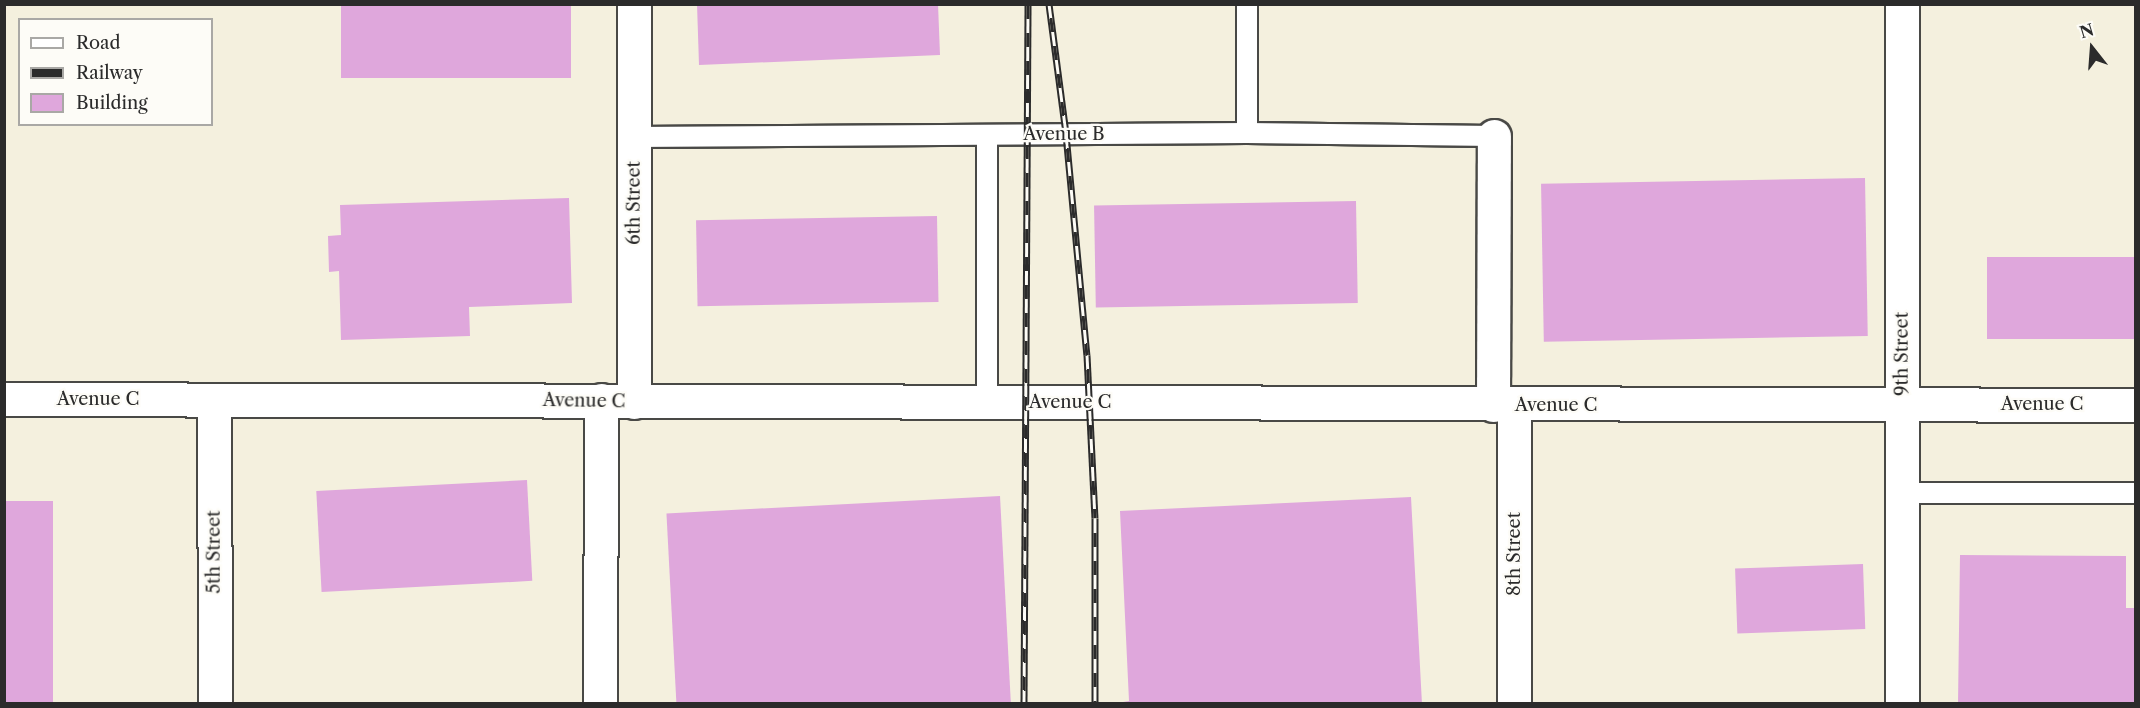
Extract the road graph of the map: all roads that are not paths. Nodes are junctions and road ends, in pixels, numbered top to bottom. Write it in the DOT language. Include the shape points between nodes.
graph roads {
  1 [pos="634,4"];
  2 [pos="1247,4"];
  3 [pos="1902,4"];
  4 [pos="1247,134"];
  5 [pos="987,135"];
  6 [pos="1494,136"];
  7 [pos="634,137"];
  8 [pos="4,399"];
  9 [pos="214,400"];
  10 [pos="601,400"];
  11 [pos="634,402"];
  12 [pos="987,402"];
  13 [pos="1902,403"];
  14 [pos="1503,405"];
  15 [pos="2136,405"];
  16 [pos="1903,493"];
  17 [pos="2136,493"];
  18 [pos="215,704"];
  19 [pos="600,704"];
  20 [pos="1514,704"];
  21 [pos="1902,704"];
  1 -- 7 [label="street, 6th Street"];
  2 -- 4 [label="lane"];
  3 -- 13 [label="street, 9th Street"];
  4 -- 5 [label="lane, Avenue B"];
  4 -- 6 [label="lane, Avenue B"];
  5 -- 7 [label="lane, Avenue B"];
  5 -- 12 [label="lane"];
  6 -- 14 [label="street, 8th Street"];
  7 -- 11 [label="street, 6th Street"];
  8 -- 9 [label="street, Avenue C"];
  9 -- 10 [label="street, Avenue C"];
  9 -- 18 [label="street, 5th Street"];
  10 -- 11 [label="street, Avenue C"];
  10 -- 19 [label="street"];
  11 -- 12 [label="street, Avenue C"];
  12 -- 14 [label="street, Avenue C"];
  13 -- 14 [label="street, Avenue C"];
  13 -- 15 [label="street, Avenue C"];
  13 -- 16 [label="street, 9th Street"];
  14 -- 20 [label="street, 8th Street"];
  16 -- 17 [label="lane"];
  16 -- 21 [label="street, 9th Street"];
}
